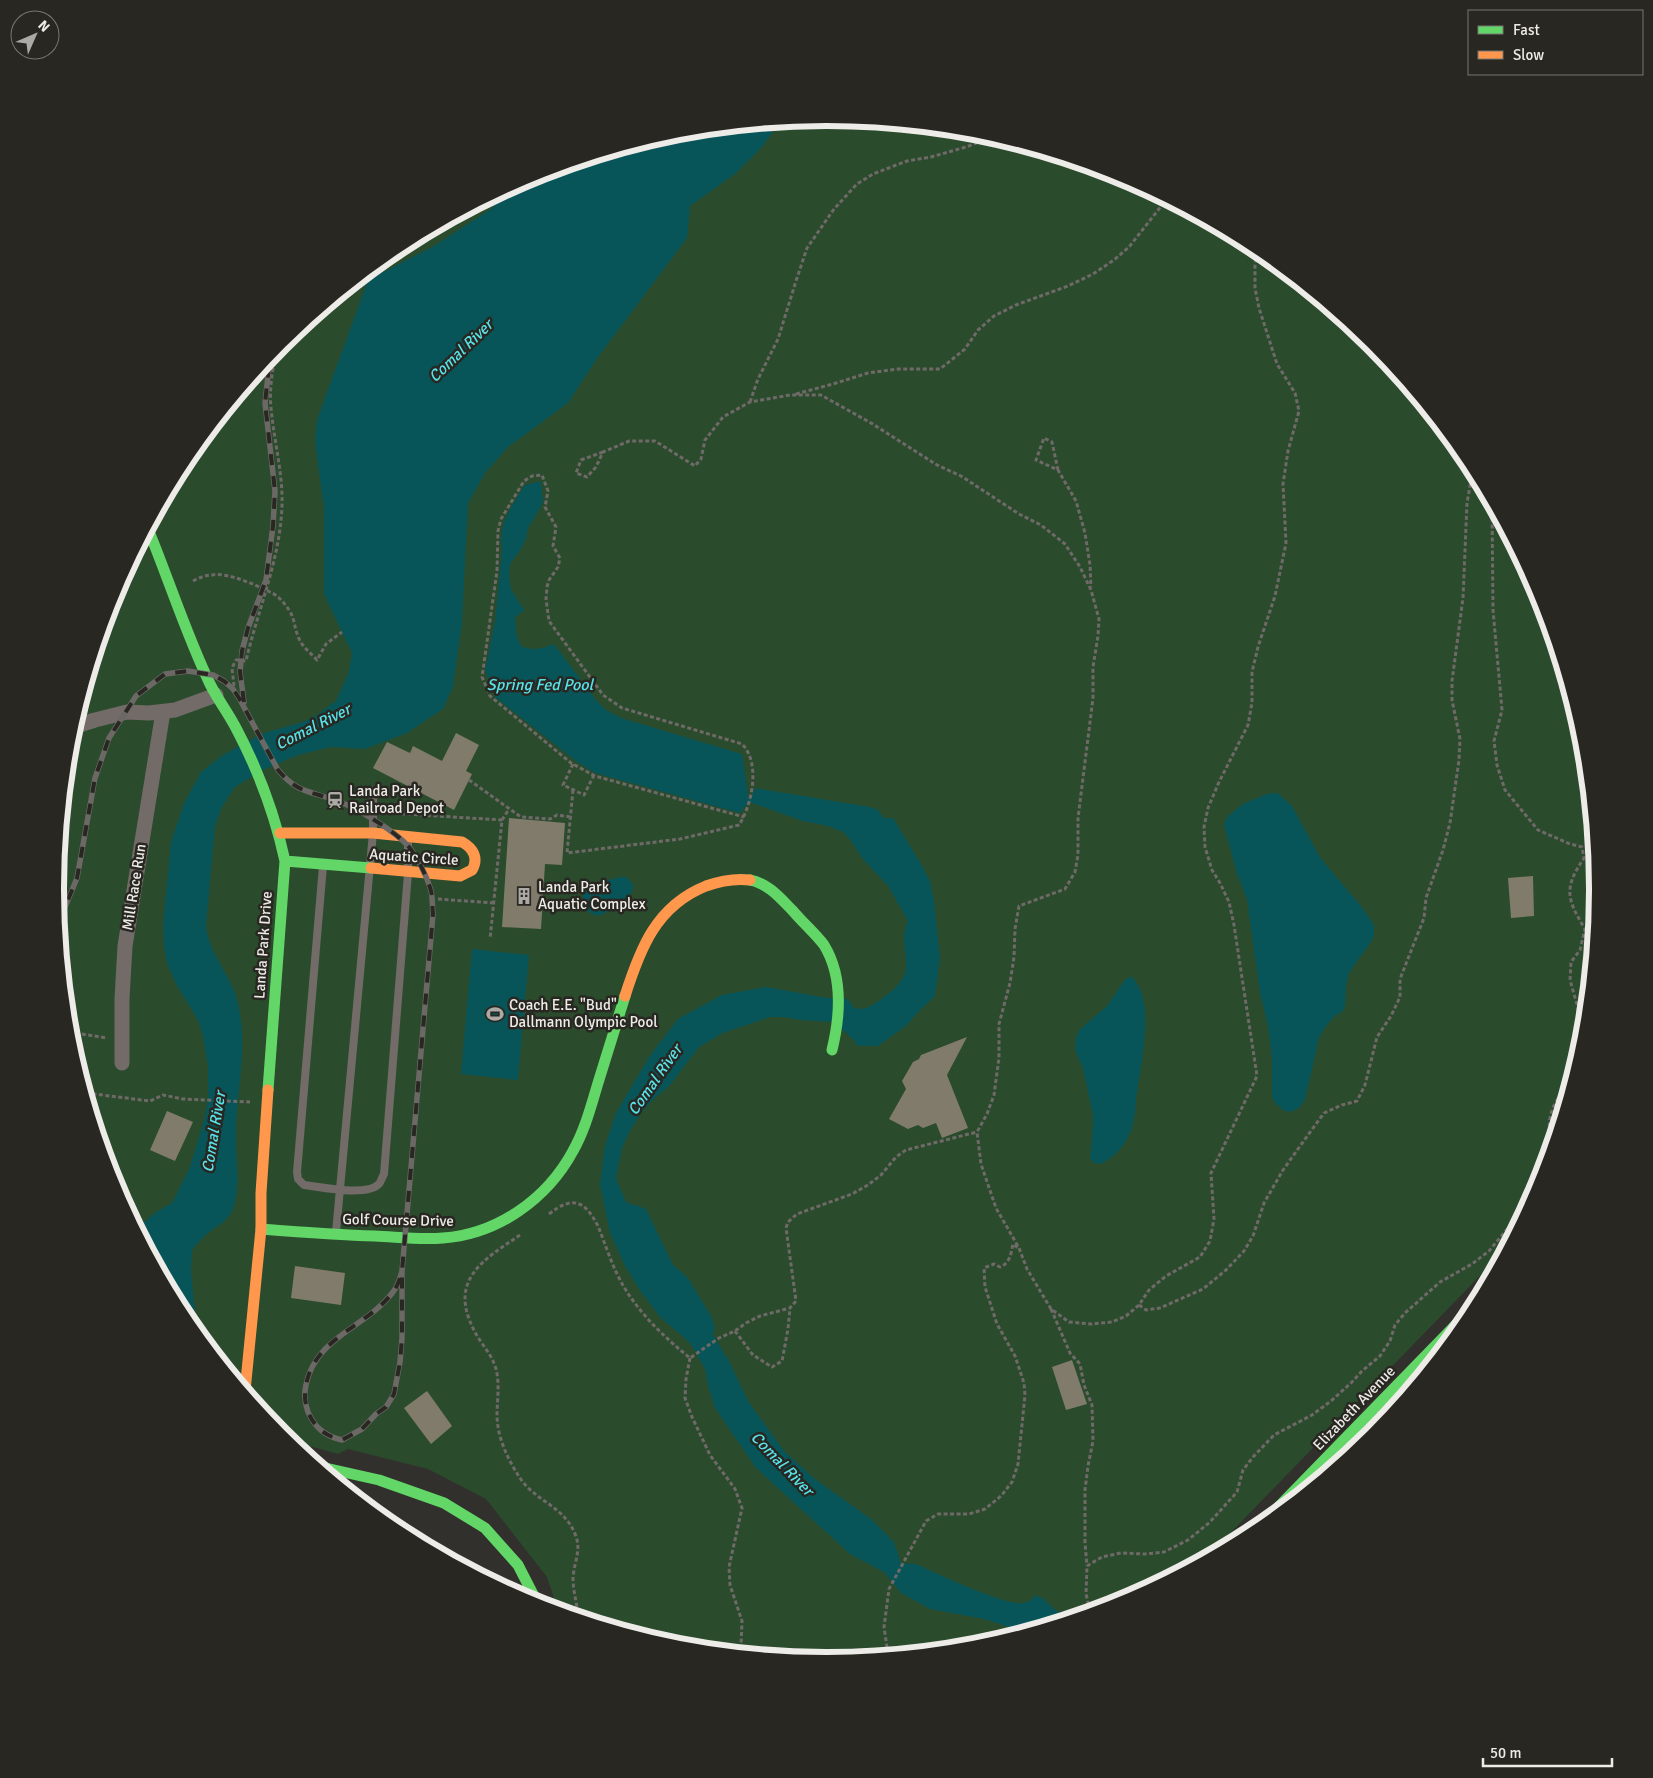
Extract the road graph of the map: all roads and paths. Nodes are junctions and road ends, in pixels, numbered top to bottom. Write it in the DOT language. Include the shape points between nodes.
graph roads {
  1 [pos="979,142"];
  2 [pos="1163,204"];
  3 [pos="1256,259"];
  4 [pos="274,363"];
  5 [pos="790,395"];
  6 [pos="750,402"];
  7 [pos="603,452"];
  8 [pos="1058,470"];
  9 [pos="1471,481"];
  10 [pos="1492,517"];
  11 [pos="151,536"];
  12 [pos="193,580"];
  13 [pos="267,590"];
  14 [pos="1092,590"];
  15 [pos="342,632"];
  16 [pos="233,689"];
  17 [pos="216,695"];
  18 [pos="163,712"];
  19 [pos="82,724"];
  20 [pos="573,764"];
  21 [pos="594,775"];
  22 [pos="469,780"];
  23 [pos="373,790"];
  24 [pos="574,790"];
  25 [pos="509,808"];
  26 [pos="571,817"];
  27 [pos="744,817"];
  28 [pos="502,820"];
  29 [pos="280,833"];
  30 [pos="373,833"];
  31 [pos="408,836"];
  32 [pos="285,861"];
  33 [pos="323,864"];
  34 [pos="370,869"];
  35 [pos="408,873"];
  36 [pos="438,899"];
  37 [pos="494,903"];
  38 [pos="1577,1029"];
  39 [pos="77,1033"];
  40 [pos="122,1041"];
  41 [pos="832,1050"];
  42 [pos="122,1063"];
  43 [pos="92,1094"];
  44 [pos="1560,1095"];
  45 [pos="251,1102"];
  46 [pos="977,1132"];
  47 [pos="1549,1134"];
  48 [pos="339,1189"];
  49 [pos="545,1218"];
  50 [pos="1512,1223"];
  51 [pos="262,1229"];
  52 [pos="523,1233"];
  53 [pos="336,1234"];
  54 [pos="1019,1248"];
  55 [pos="1139,1305"];
  56 [pos="790,1308"];
  57 [pos="1051,1309"];
  58 [pos="735,1331"];
  59 [pos="1441,1341"];
  60 [pos="691,1357"];
  61 [pos="246,1383"];
  62 [pos="333,1470"];
  63 [pos="1292,1493"];
  64 [pos="1086,1566"];
  65 [pos="532,1593"];
  66 [pos="1089,1605"];
  67 [pos="577,1610"];
  68 [pos="741,1646"];
  69 [pos="887,1649"];
  1 -- 6 [label="path" via="907,161 874,174 857,184 834,209 807,248 778,339"];
  2 -- 5 [label="path" via="1129,247 1114,260 1068,286 994,316 978,330 965,350 940,369 868,373"];
  3 -- 55 [label="path" via="1255,288 1259,308 1277,364 1295,393 1299,411 1283,484 1286,543 1275,596 1252,672 1248,725 1215,790 1204,827 1207,854 1229,902 1234,925 1257,1076 1212,1173 1214,1219 1210,1241 1200,1257 1166,1276 1149,1290"];
  4 -- 13 [label="path" via="271,407 282,505 278,544"];
  5 -- 6 [label="path"];
  5 -- 14 [label="path" via="821,395 1041,525 1065,544"];
  6 -- 7 [label="path" via="723,417 706,440 701,459 695,466 655,441 629,441"];
  7 -- 7 [label="path" via="587,477 576,473 581,460"];
  8 -- 8 [label="path" via="1036,460 1044,438 1052,442"];
  8 -- 14 [label="path" via="1081,516"];
  9 -- 55 [label="path" via="1463,598 1452,681 1452,700 1460,739 1450,823 1426,898 1424,918 1400,979 1400,996 1377,1037 1365,1085 1357,1102 1324,1113 1283,1170 1264,1203 1253,1236 1244,1251 1226,1270 1203,1289 1160,1308 1146,1310"];
  10 -- 38 [label="path" via="1493,610 1502,710 1494,742 1496,765 1505,790 1538,830 1582,847 1584,858 1570,886 1571,906 1585,929 1580,950 1571,962 1570,980 1578,1008"];
  11 -- 17 [label="street, Landa Park Drive"];
  12 -- 13 [label="path" via="212,574 222,575"];
  13 -- 15 [label="path" via="290,611 302,644 317,660 326,644"];
  13 -- 16 [label="path" via="246,661 236,660 232,668"];
  14 -- 46 [label="path" via="1099,620 1075,872 1065,889 1020,906 1010,983 999,1024 994,1095"];
  17 -- 18 [label="street"];
  17 -- 29 [label="street, Landa Park Drive" via="261,777"];
  18 -- 19 [label="street" via="127,712"];
  18 -- 40 [label="street, Mill Race Run" via="125,946"];
  20 -- 21 [label="path"];
  20 -- 24 [label="path" via="563,785"];
  20 -- 27 [label="path" via="490,696 482,677 497,571 500,518 524,482 532,476 542,475 544,478 548,492 545,507 556,527 553,546 560,558 547,587 549,621 603,695 622,708 742,744 752,759 752,789"];
  21 -- 24 [label="path" via="584,795"];
  21 -- 27 [label="path"];
  22 -- 25 [label="path"];
  23 -- 30 [label="lane"];
  24 -- 26 [label="path"];
  25 -- 26 [label="path" via="522,817"];
  25 -- 28 [label="path"];
  26 -- 27 [label="path" via="568,853 680,839 739,825"];
  29 -- 30 [label="street, Aquatic Circle"];
  29 -- 32 [label="street, Landa Park Drive"];
  30 -- 31 [label="street, Aquatic Circle"];
  30 -- 34 [label="lane"];
  31 -- 35 [label="lane"];
  31 -- 35 [label="street, Aquatic Circle" via="462,842 474,852 476,861 474,869 464,876"];
  32 -- 33 [label="street, Aquatic Circle"];
  32 -- 51 [label="street, Landa Park Drive" via="263,1158"];
  33 -- 34 [label="street, Aquatic Circle"];
  33 -- 48 [label="lane" via="297,1172 304,1185"];
  34 -- 35 [label="street, Aquatic Circle"];
  34 -- 48 [label="lane"];
  35 -- 48 [label="lane" via="384,1174 380,1184 369,1190"];
  36 -- 37 [label="path"];
  39 -- 40 [label="path"];
  40 -- 42 [label="street, Mill Race Run"];
  41 -- 53 [label="street, Golf Course Drive" via="838,991 826,949 765,885 738,878 710,884 669,909 644,943 583,1131 570,1158 536,1200 495,1224 454,1237"];
  43 -- 45 [label="path" via="150,1101 163,1095"];
  44 -- 47 [label="path" via="1550,1113"];
  46 -- 54 [label="path" via="981,1164 989,1189"];
  46 -- 56 [label="path" via="906,1150 868,1185 797,1214 788,1222 786,1228 796,1301"];
  48 -- 53 [label="lane"];
  49 -- 60 [label="path" via="567,1202 586,1208 598,1226 623,1286 663,1335"];
  50 -- 64 [label="path" via="1489,1251 1417,1301 1395,1325 1380,1356 1331,1402 1274,1435 1243,1470 1237,1492 1210,1522 1188,1540 1164,1552 1121,1553 1102,1557"];
  51 -- 53 [label="street, Golf Course Drive"];
  51 -- 61 [label="street, Landa Park Drive"];
  52 -- 67 [label="path" via="474,1271 467,1282 464,1305 496,1368 498,1432 515,1470 531,1491 558,1510 576,1536 578,1557 574,1585"];
  54 -- 57 [label="path" via="1027,1269"];
  54 -- 69 [label="path" via="1013,1244 1006,1264 984,1268 985,1287 997,1324 1015,1356 1024,1383 1018,1464 1012,1482 985,1509 969,1514 938,1514 926,1521 889,1590 884,1627"];
  55 -- 57 [label="path" via="1112,1322 1092,1324 1069,1322"];
  56 -- 58 [label="path" via="760,1316"];
  56 -- 58 [label="path" via="782,1361 772,1366 753,1355"];
  57 -- 64 [label="path" via="1070,1353 1080,1364 1092,1406 1094,1441 1085,1490"];
  58 -- 60 [label="path"];
  59 -- 63 [label="street, Elizabeth Avenue"];
  60 -- 68 [label="path" via="685,1398 710,1455 735,1489 742,1508 729,1567 730,1585 742,1621"];
  62 -- 65 [label="street" via="380,1480 444,1503 486,1528 518,1565"];
  64 -- 66 [label="path"];
}
